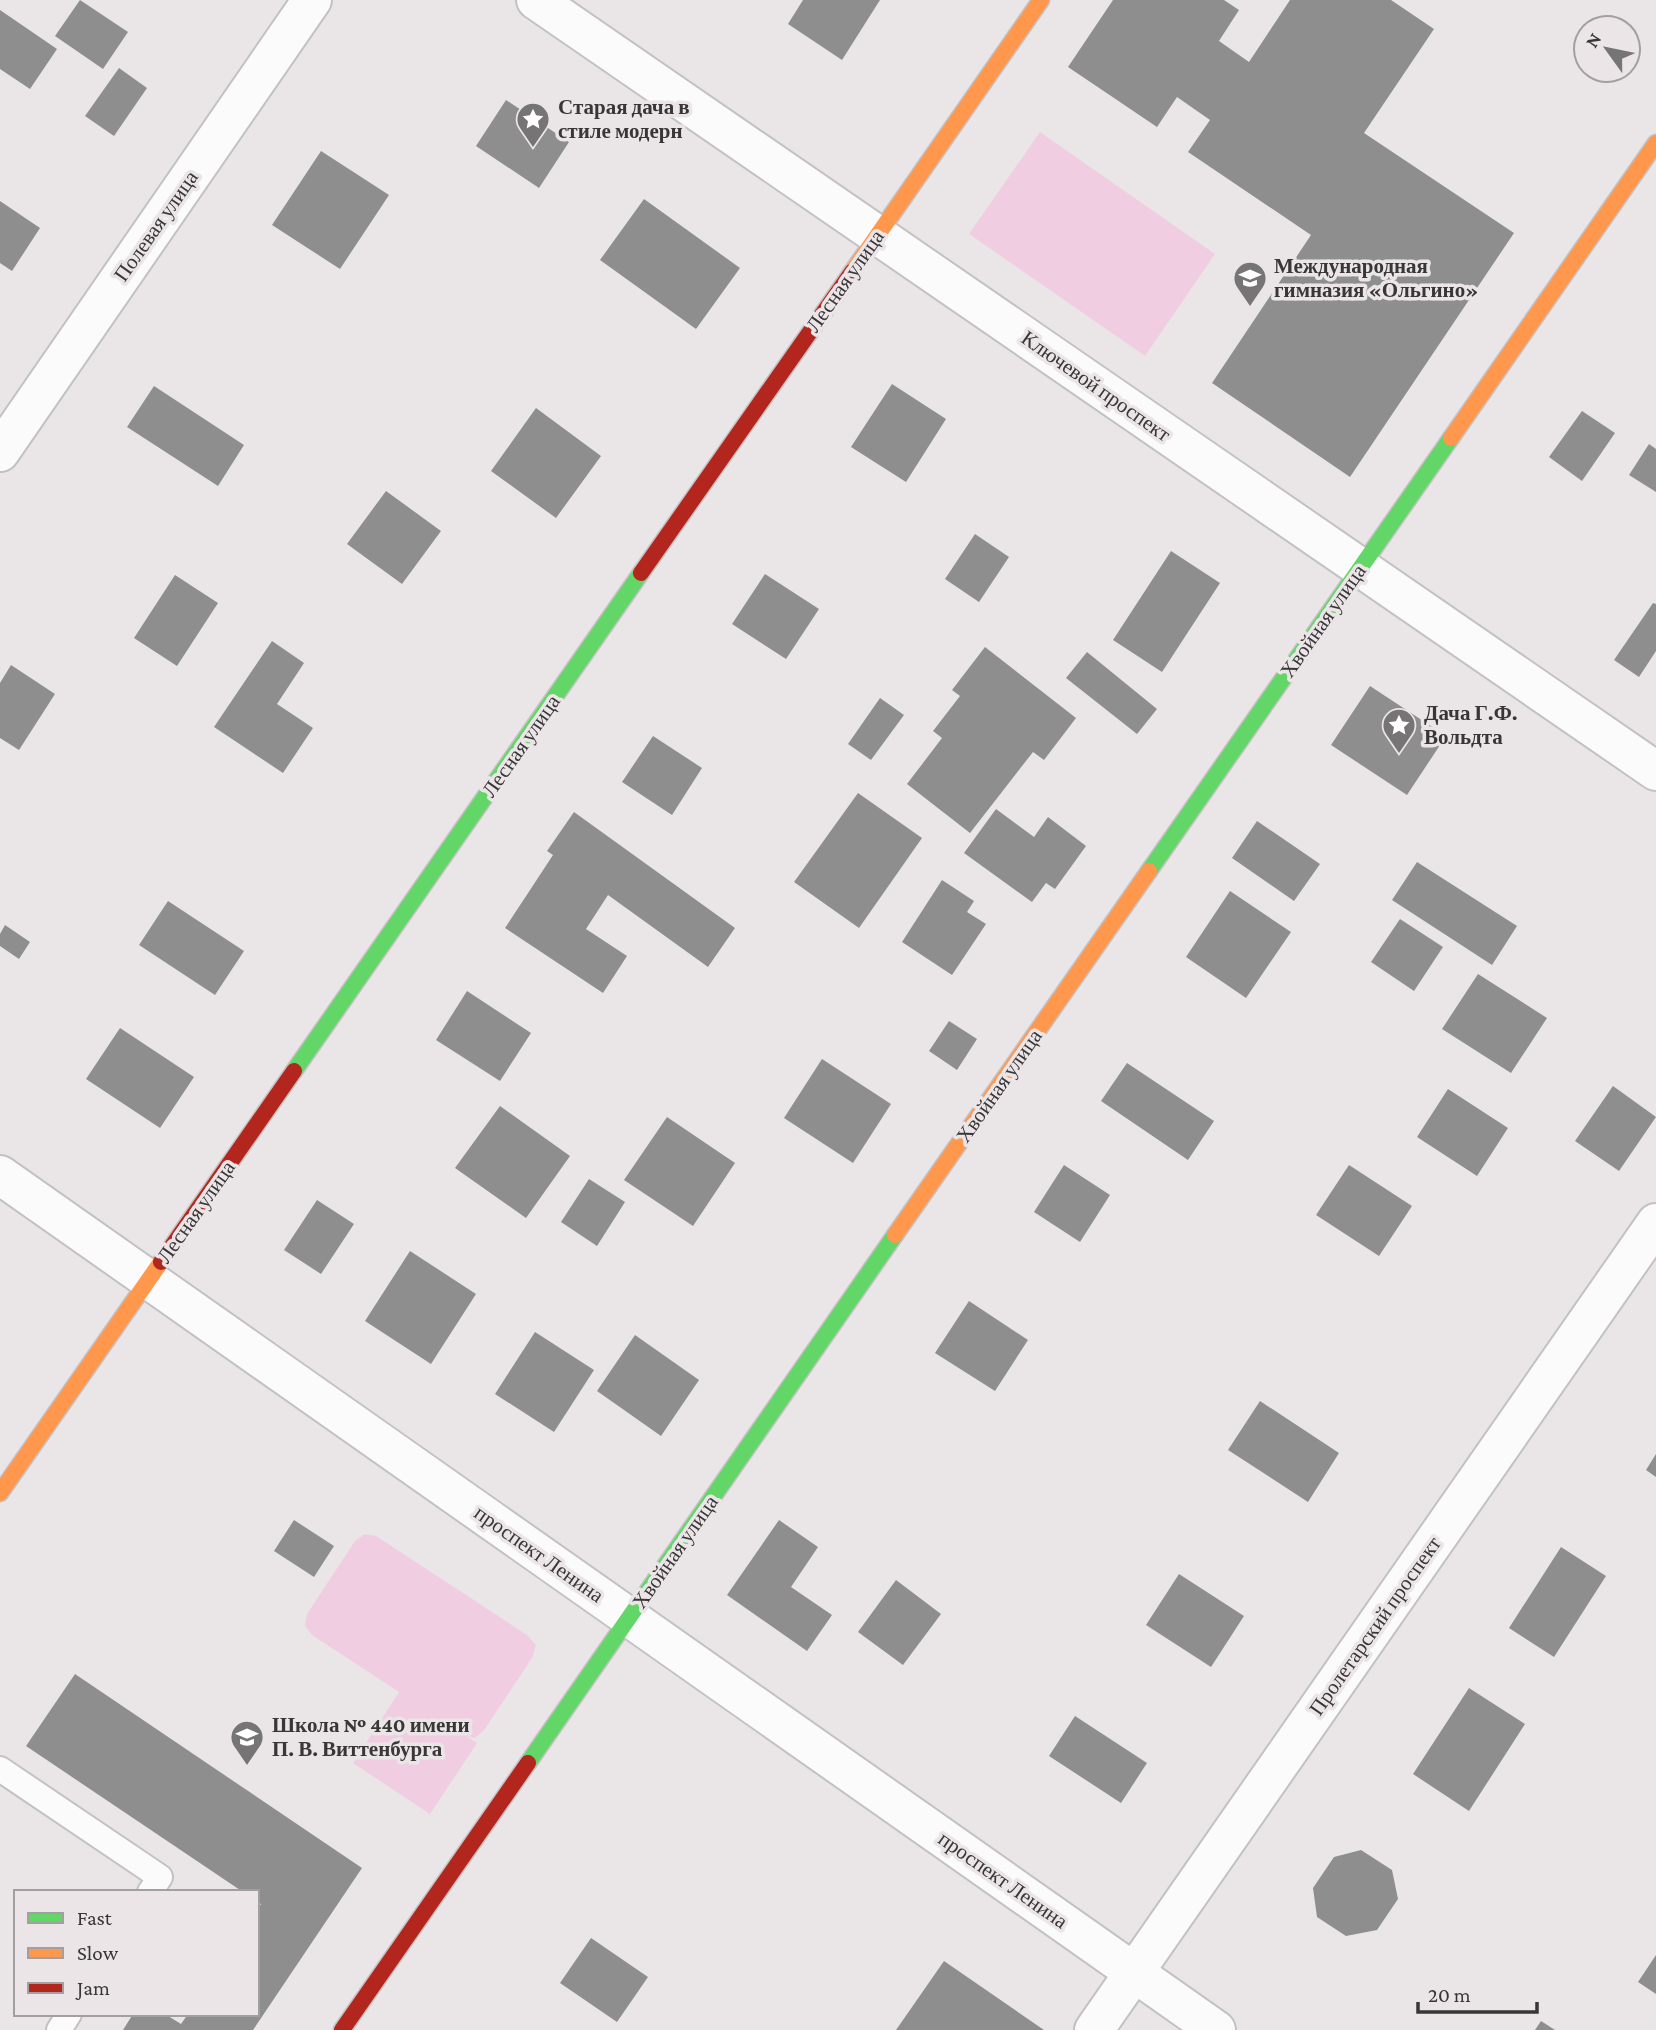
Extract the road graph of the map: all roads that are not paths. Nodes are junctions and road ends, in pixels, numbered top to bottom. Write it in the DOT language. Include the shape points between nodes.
graph roads {
  1 [pos="312,0"];
  2 [pos="536,0"];
  3 [pos="1041,0"];
  4 [pos="1656,142"];
  5 [pos="877,235"];
  6 [pos="0,452"];
  7 [pos="1360,568"];
  8 [pos="1656,771"];
  9 [pos="0,1175"];
  10 [pos="1656,1223"];
  11 [pos="149,1280"];
  12 [pos="0,1493"];
  13 [pos="629,1618"];
  14 [pos="0,1769"];
  15 [pos="151,1890"];
  16 [pos="1134,1972"];
  17 [pos="342,2030"];
  18 [pos="1094,2030"];
  19 [pos="1216,2030"];
  1 -- 6 [label="street, Полевая улица"];
  2 -- 5 [label="street, Ключевой проспект"];
  3 -- 5 [label="street, Лесная улица"];
  4 -- 7 [label="street, Хвойная улица"];
  5 -- 7 [label="street, Ключевой проспект"];
  5 -- 11 [label="street, Лесная улица"];
  7 -- 8 [label="street, Ключевой проспект"];
  7 -- 13 [label="street, Хвойная улица"];
  9 -- 11 [label="street, проспект Ленина"];
  10 -- 16 [label="street, Пролетарский проспект"];
  11 -- 12 [label="street, Лесная улица"];
  11 -- 13 [label="street, проспект Ленина"];
  13 -- 16 [label="street, проспект Ленина"];
  13 -- 17 [label="street, Хвойная улица"];
  14 -- 15 [label="lane" via="160,1877"];
  16 -- 18 [label="street, Пролетарский проспект"];
  16 -- 19 [label="street, проспект Ленина"];
}
